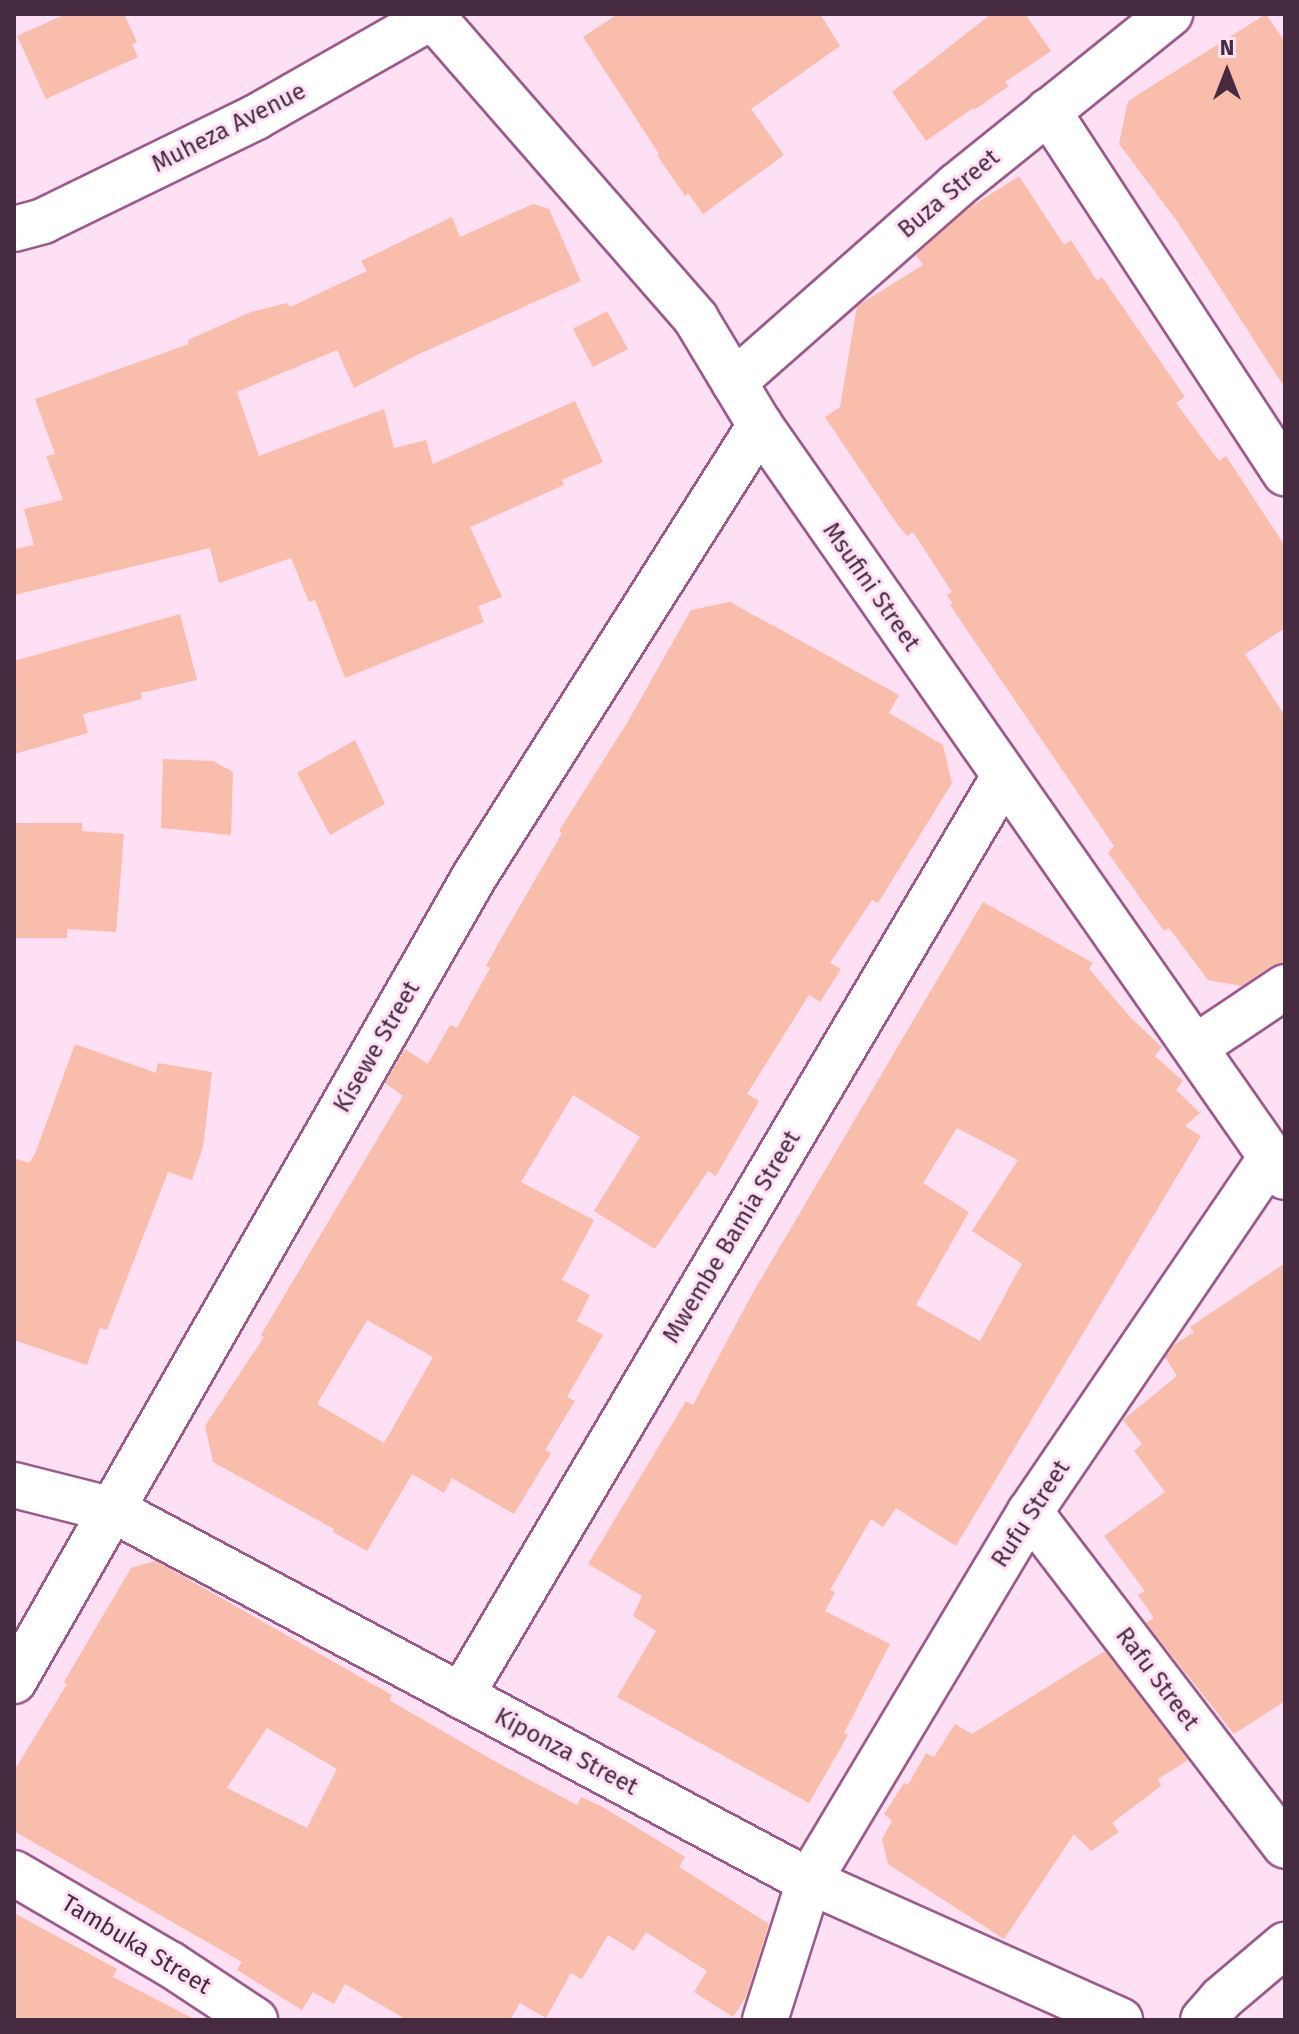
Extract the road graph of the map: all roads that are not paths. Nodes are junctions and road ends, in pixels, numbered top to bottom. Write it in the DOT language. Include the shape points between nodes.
graph roads {
  1 [pos="1170,14"];
  2 [pos="435,15"];
  3 [pos="1048,111"];
  4 [pos="14,229"];
  5 [pos="734,382"];
  6 [pos="760,425"];
  7 [pos="1281,458"];
  8 [pos="1003,778"];
  9 [pos="1285,987"];
  10 [pos="1197,1046"];
  11 [pos="1278,1167"];
  12 [pos="14,1485"];
  13 [pos="113,1510"];
  14 [pos="1030,1512"];
  15 [pos="14,1681"];
  16 [pos="461,1696"];
  17 [pos="1285,1846"];
  18 [pos="14,1873"];
  19 [pos="809,1881"];
  20 [pos="1285,1945"];
  21 [pos="244,2016"];
  22 [pos="765,2020"];
  23 [pos="1120,2020"];
  24 [pos="1203,2020"];
  1 -- 3 [label="street, Buza Street"];
  2 -- 4 [label="street, Muheza Avenue" via="256,117 43,221"];
  2 -- 5 [label="street, Msufini Street" via="696,319"];
  3 -- 5 [label="street, Buza Street"];
  3 -- 7 [label="street"];
  5 -- 6 [label="street, Msufini Street"];
  6 -- 8 [label="street, Msufini Street"];
  6 -- 13 [label="street, Kisewe Street" via="474,877"];
  8 -- 10 [label="street, Msufini Street"];
  8 -- 16 [label="street, Mwembe Bamia Street"];
  9 -- 10 [label="street"];
  10 -- 11 [label="street, Msufini Street"];
  11 -- 14 [label="street, Rufu Street"];
  12 -- 13 [label="street, Kiponza Street"];
  13 -- 15 [label="street, Kisewe Street"];
  13 -- 16 [label="street, Kiponza Street"];
  14 -- 17 [label="street, Rafu Street"];
  14 -- 19 [label="street, Rufu Street"];
  16 -- 19 [label="street, Kiponza Street"];
  18 -- 21 [label="street, Tambuka Street"];
  19 -- 22 [label="street, Rufu Street"];
  19 -- 23 [label="street, Kiponza Street"];
  20 -- 24 [label="street"];
}
